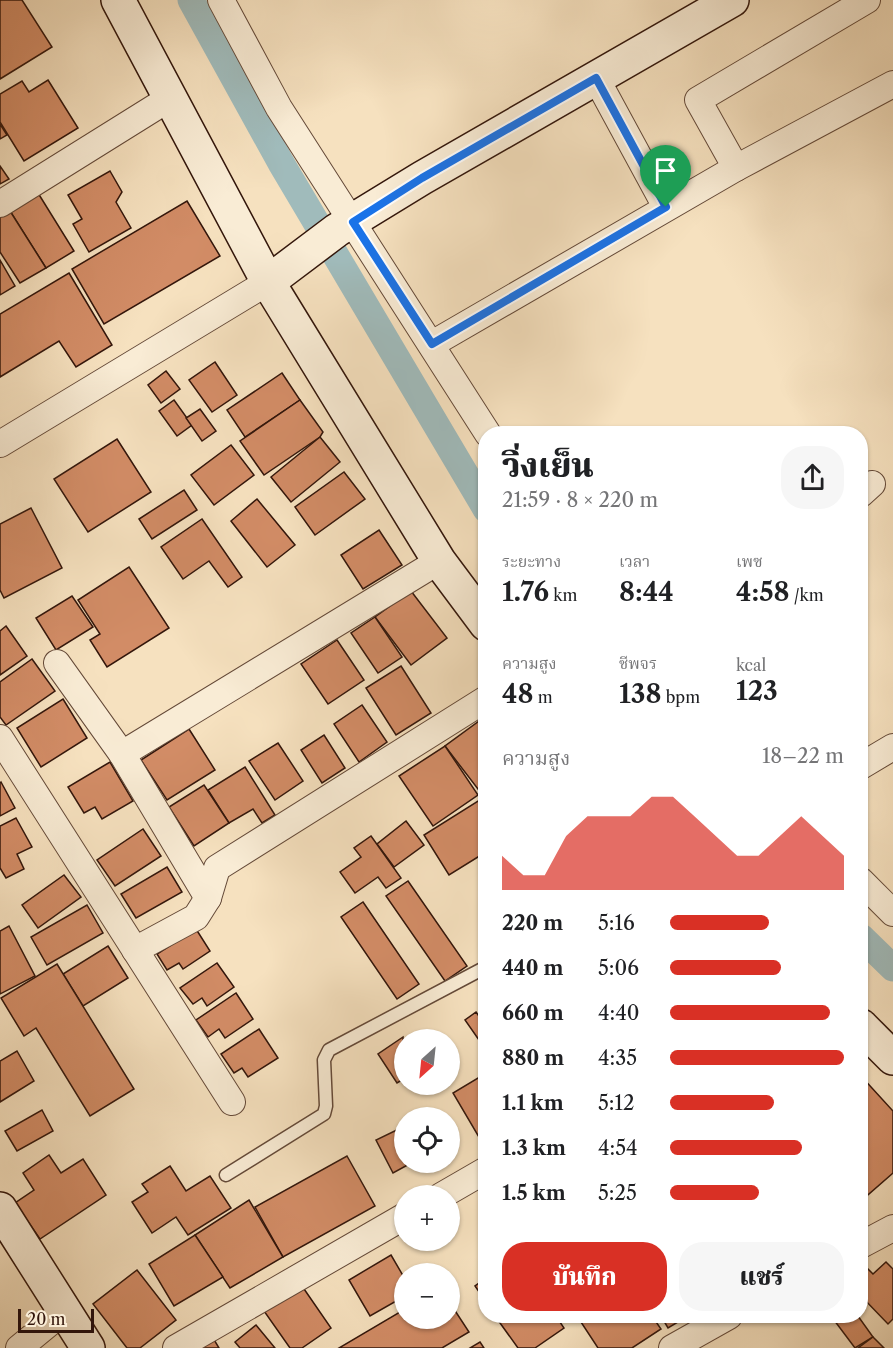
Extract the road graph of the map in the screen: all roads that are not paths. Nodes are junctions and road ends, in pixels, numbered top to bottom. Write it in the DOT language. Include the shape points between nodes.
graph roads {
  1 [pos="118,0"];
  2 [pos="221,0"];
  3 [pos="732,0"];
  4 [pos="867,0"];
  5 [pos="596,78"];
  6 [pos="893,84"];
  7 [pos="170,98"];
  8 [pos="736,168"];
  9 [pos="0,204"];
  10 [pos="666,207"];
  11 [pos="345,226"];
  12 [pos="280,272"];
  13 [pos="432,344"];
  14 [pos="483,426"];
  15 [pos="0,444"];
  16 [pos="439,561"];
  17 [pos="478,613"];
  18 [pos="57,663"];
  19 [pos="478,704"];
  20 [pos="0,738"];
  21 [pos="893,747"];
  22 [pos="122,754"];
  23 [pos="868,762"];
  24 [pos="868,888"];
  25 [pos="208,898"];
  26 [pos="893,913"];
  27 [pos="135,950"];
  28 [pos="478,971"];
  29 [pos="868,1033"];
  30 [pos="893,1058"];
  31 [pos="232,1102"];
  32 [pos="226,1175"];
  33 [pos="478,1175"];
  34 [pos="460,1185"];
  35 [pos="0,1209"];
  36 [pos="394,1222"];
  37 [pos="893,1228"];
  38 [pos="868,1241"];
  39 [pos="64,1311"];
  40 [pos="717,1323"];
  41 [pos="19,1348"];
  42 [pos="87,1348"];
  43 [pos="176,1348"];
  44 [pos="672,1348"];
  1 -- 7 [label="street"];
  2 -- 11 [label="street"];
  3 -- 5 [label="street"];
  4 -- 8 [label="street" via="698,100"];
  5 -- 10 [label="street"];
  5 -- 11 [label="street"];
  6 -- 8 [label="street"];
  7 -- 9 [label="street"];
  7 -- 12 [label="street"];
  8 -- 10 [label="street"];
  10 -- 13 [label="street"];
  11 -- 12 [label="street"];
  11 -- 13 [label="street"];
  12 -- 15 [label="street"];
  12 -- 16 [label="street"];
  13 -- 14 [label="street"];
  16 -- 17 [label="street"];
  16 -- 22 [label="street"];
  18 -- 22 [label="street"];
  19 -- 25 [label="street" via="217,868"];
  20 -- 27 [label="street"];
  21 -- 23 [label="street"];
  22 -- 25 [label="street"];
  24 -- 26 [label="street"];
  25 -- 27 [label="street" via="196,917"];
  27 -- 31 [label="street"];
  28 -- 32 [label="lane" via="329,1050 324,1060 324,1114"];
  29 -- 30 [label="street"];
  33 -- 34 [label="street"];
  35 -- 39 [label="street"];
  36 -- 43 [label="street"];
  37 -- 38 [label="street"];
  39 -- 41 [label="street"];
  39 -- 42 [label="street"];
  40 -- 44 [label="street"];
}
